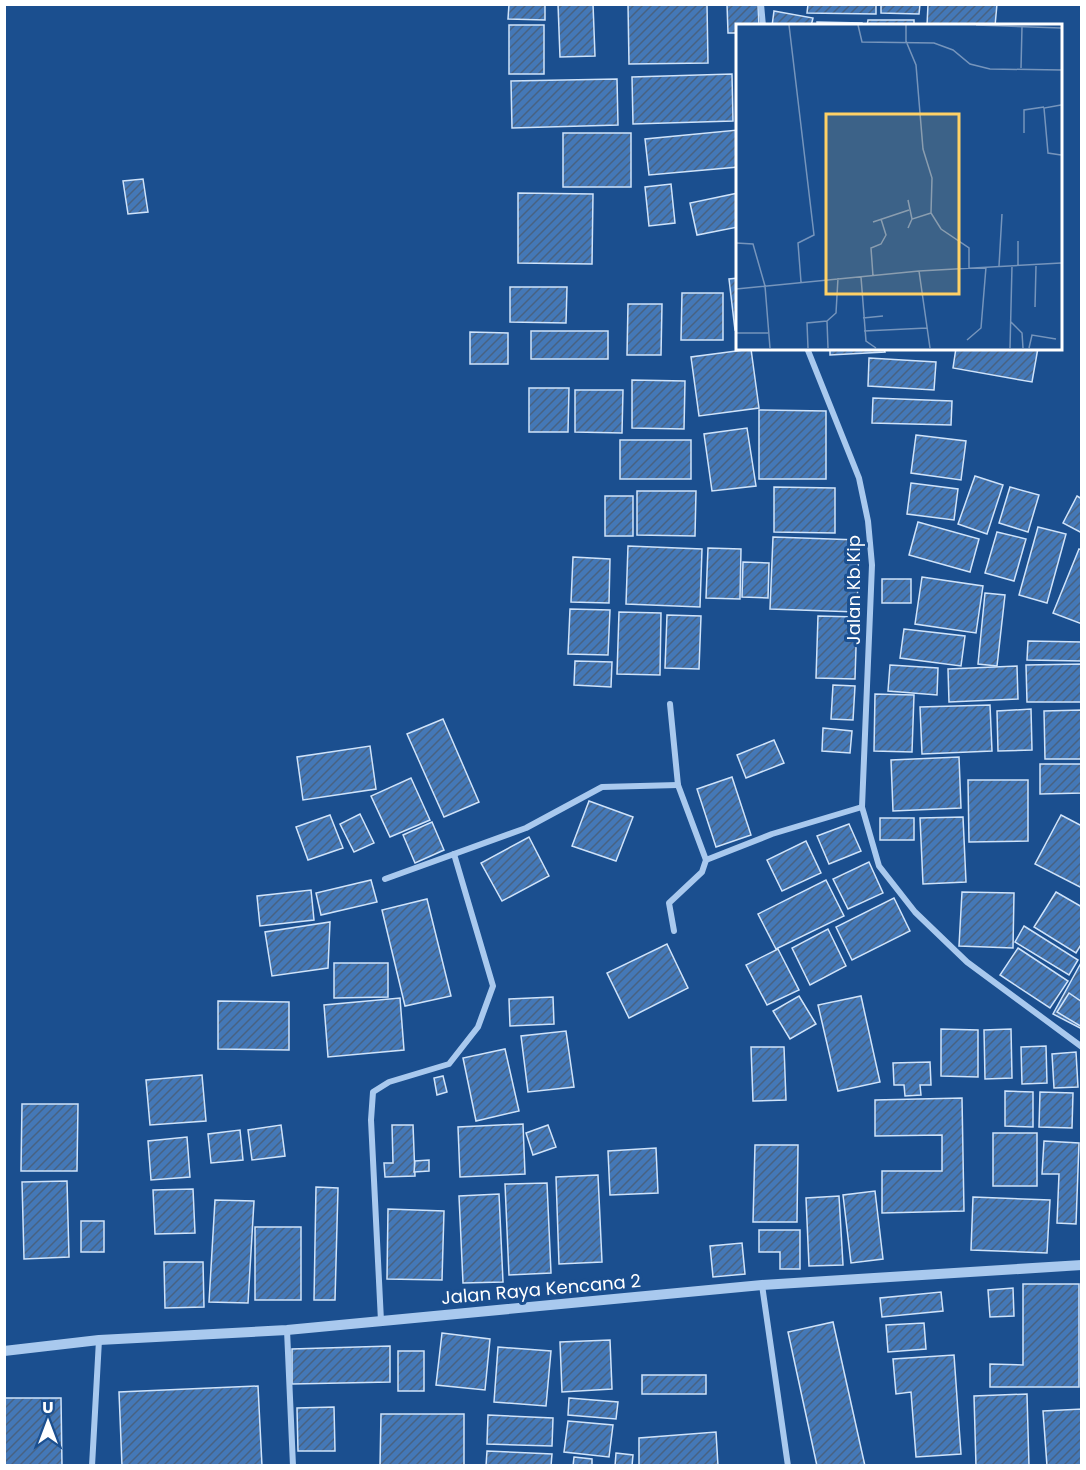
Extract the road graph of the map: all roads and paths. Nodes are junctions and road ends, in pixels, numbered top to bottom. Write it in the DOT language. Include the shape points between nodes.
graph roads {
  1 [pos="761,4"];
  2 [pos="763,24"];
  3 [pos="808,350"];
  4 [pos="670,704"];
  5 [pos="678,786"];
  6 [pos="862,807"];
  7 [pos="454,854"];
  8 [pos="705,860"];
  9 [pos="385,879"];
  10 [pos="674,931"];
  11 [pos="1082,1047"];
  12 [pos="1082,1265"];
  13 [pos="762,1285"];
  14 [pos="381,1321"];
  15 [pos="287,1330"];
  16 [pos="99,1340"];
  17 [pos="4,1351"];
  18 [pos="92,1466"];
  19 [pos="293,1466"];
  20 [pos="788,1466"];
  1 -- 2 [label="street"];
  3 -- 6 [label="street, Jalan Kb Kip" via="859,478 868,521 872,565"];
  4 -- 5 [label="street"];
  5 -- 7 [label="street" via="602,787 526,828"];
  5 -- 8 [label="street"];
  6 -- 8 [label="street" via="771,834"];
  6 -- 11 [label="street, Jalan Kb Kip" via="879,866 939,938"];
  7 -- 9 [label="street"];
  7 -- 14 [label="street" via="493,986 478,1027 449,1064 389,1082 373,1092"];
  8 -- 10 [label="street" via="702,872 669,903"];
  12 -- 13 [label="street, Jalan Raya Kencana 2"];
  13 -- 14 [label="street, Jalan Raya Kencana 2"];
  13 -- 20 [label="street"];
  14 -- 15 [label="street, Jalan Raya Kencana 2"];
  15 -- 16 [label="street, Jalan Raya Kencana 2"];
  15 -- 19 [label="street"];
  16 -- 17 [label="street, Jalan Raya Kencana 2"];
  16 -- 18 [label="street"];
}
